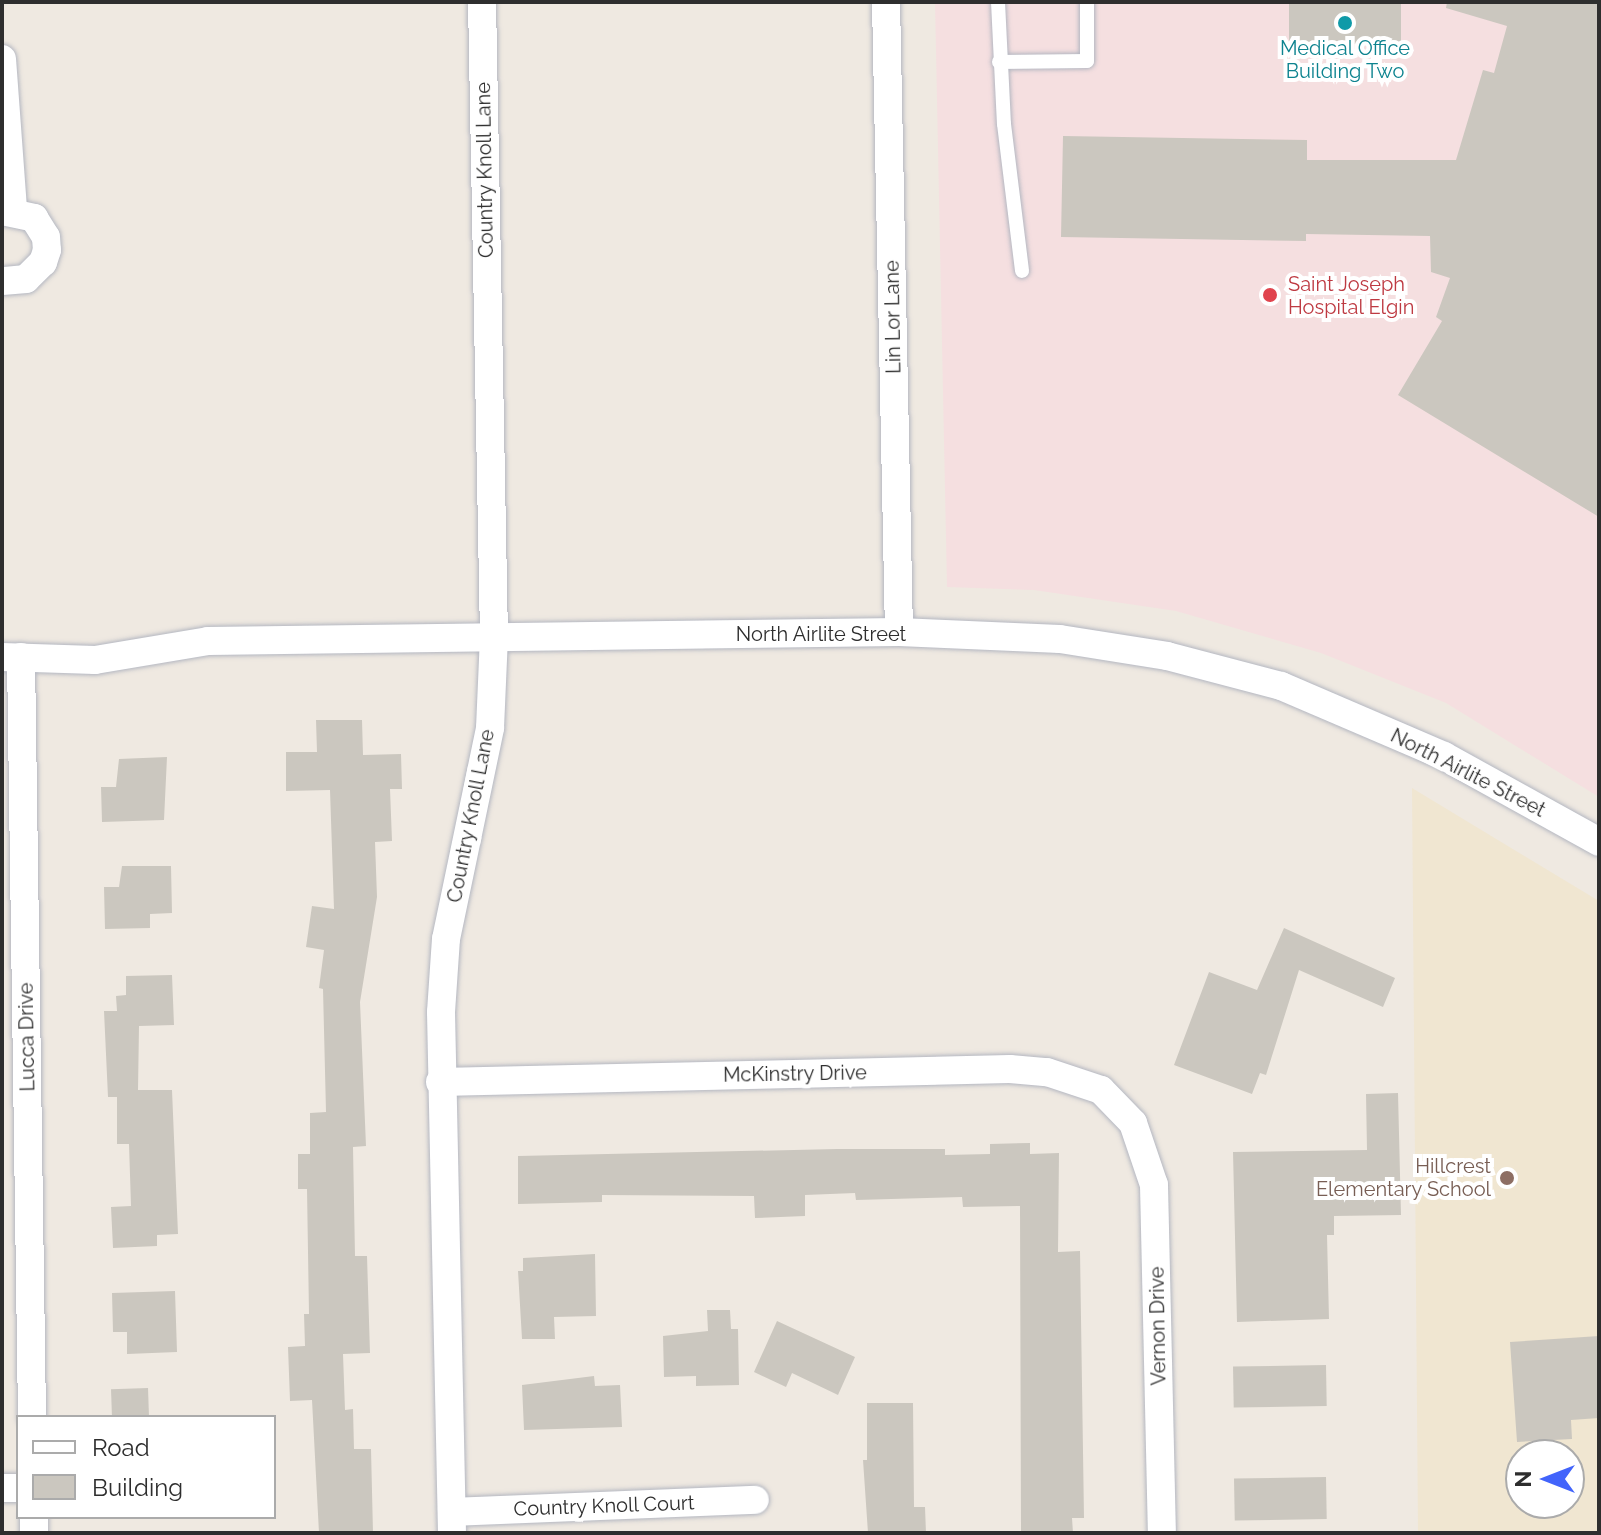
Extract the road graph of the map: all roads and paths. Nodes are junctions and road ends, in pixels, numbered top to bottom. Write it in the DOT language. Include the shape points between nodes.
graph roads {
  1 [pos="482,2"];
  2 [pos="886,2"];
  3 [pos="998,2"];
  4 [pos="1087,2"];
  5 [pos="2,59"];
  6 [pos="999,62"];
  7 [pos="8,210"];
  8 [pos="1022,271"];
  9 [pos="2,281"];
  10 [pos="899,632"];
  11 [pos="494,637"];
  12 [pos="11,657"];
  13 [pos="1599,842"];
  14 [pos="440,1082"];
  15 [pos="1133,1123"];
  16 [pos="32,1415"];
  17 [pos="755,1500"];
  18 [pos="452,1522"];
  19 [pos="1162,1533"];
  1 -- 11 [label="street, Country Knoll Lane"];
  2 -- 10 [label="street, Lin Lor Lane"];
  3 -- 6 [label="lane"];
  4 -- 6 [label="lane" via="1087,61"];
  5 -- 7 [label="street"];
  6 -- 8 [label="lane"];
  7 -- 9 [label="street" via="42,227 47,250 26,279"];
  10 -- 11 [label="street, North Airlite Street"];
  10 -- 13 [label="street, North Airlite Street" via="1060,639 1167,656 1281,686 1444,756"];
  11 -- 12 [label="street, North Airlite Street" via="208,641 95,660"];
  11 -- 14 [label="street, Country Knoll Lane" via="490,728 446,939"];
  12 -- 16 [label="street, Lucca Drive"];
  14 -- 15 [label="street, McKinstry Drive" via="1010,1069 1047,1072 1101,1090"];
  14 -- 18 [label="street, Country Knoll Lane"];
  15 -- 19 [label="street, Vernon Drive" via="1154,1185"];
  17 -- 18 [label="street, Country Knoll Court"];
}
